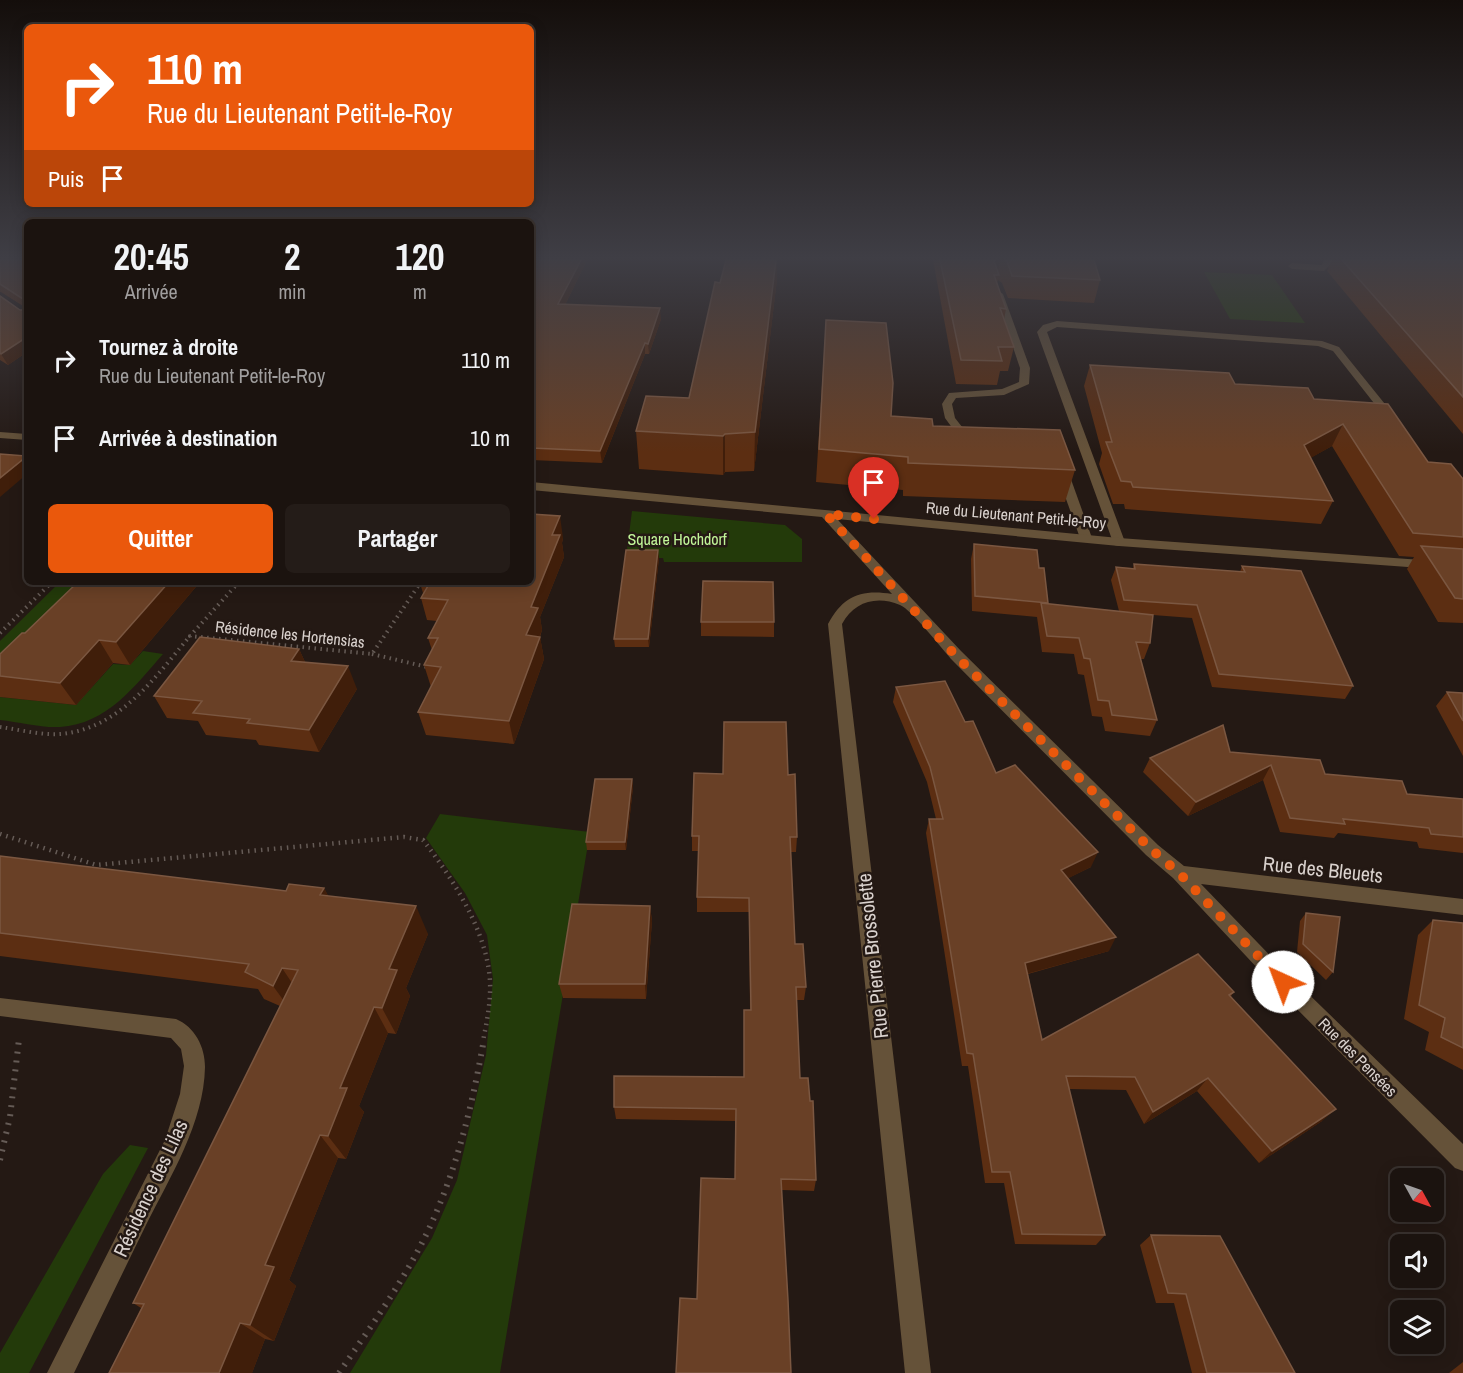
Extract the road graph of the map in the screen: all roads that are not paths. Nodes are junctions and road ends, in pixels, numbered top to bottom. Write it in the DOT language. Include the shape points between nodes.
graph roads {
  1 [pos="1009,323"];
  2 [pos="1396,424"];
  3 [pos="0,435"];
  4 [pos="24,437"];
  5 [pos="972,447"];
  6 [pos="1058,459"];
  7 [pos="534,486"];
  8 [pos="826,514"];
  9 [pos="1086,538"];
  10 [pos="1119,542"];
  11 [pos="1463,567"];
  12 [pos="907,602"];
  13 [pos="1179,873"];
  14 [pos="1463,907"];
  15 [pos="0,1007"];
  16 [pos="1463,1160"];
  17 [pos="60,1373"];
  18 [pos="918,1373"];
  1 -- 5 [label="street" via="1025,368 1024,384 1004,392 953,395 948,404 950,418"];
  2 -- 10 [label="street" via="1336,349 1319,343 1057,324 1046,327 1042,332"];
  3 -- 4 [label="street"];
  6 -- 9 [label="street"];
  7 -- 8 [label="street, Rue du Lieutenant Petit-le-Roy"];
  8 -- 9 [label="street, Rue du Lieutenant Petit-le-Roy"];
  8 -- 12 [label="street, Rue des Pensées"];
  9 -- 10 [label="street, Rue du Lieutenant Petit-le-Roy"];
  10 -- 11 [label="street, Rue du Lieutenant Petit-le-Roy"];
  12 -- 13 [label="street, Rue des Pensées" via="956,656"];
  12 -- 18 [label="street, Rue Pierre Brossolette" via="876,596 857,598 845,607 835,624"];
  13 -- 14 [label="street, Rue des Bleuets"];
  13 -- 16 [label="street, Rue des Pensées"];
  15 -- 17 [label="street, Résidence des Lilas" via="176,1029 189,1043 194,1067 187,1108 174,1145"];
}
